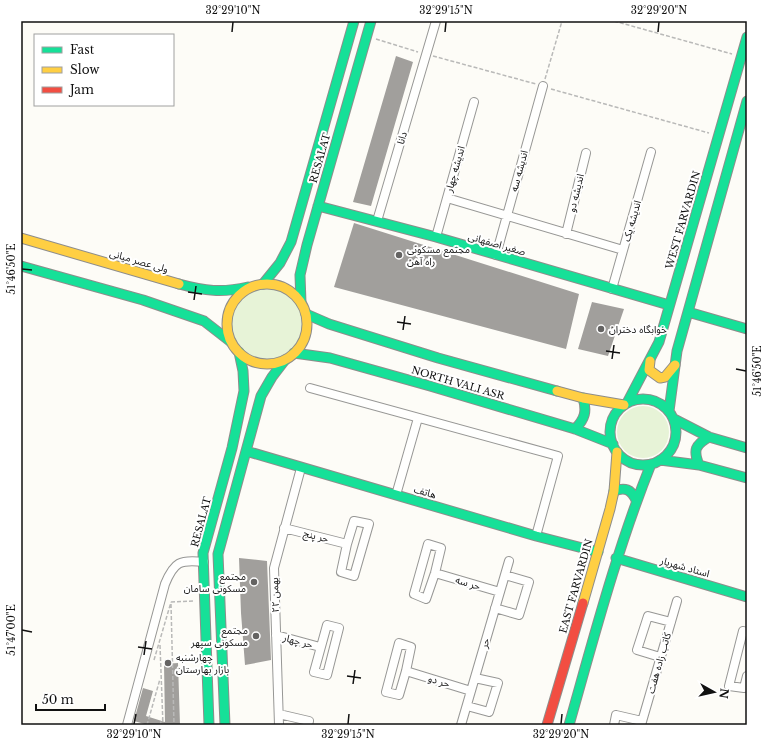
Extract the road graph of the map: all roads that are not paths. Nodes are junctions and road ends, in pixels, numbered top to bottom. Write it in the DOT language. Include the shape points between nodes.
graph roads {
  1 [pos="354,21"];
  2 [pos="371,21"];
  3 [pos="436,21"];
  4 [pos="747,37"];
  5 [pos="543,86"];
  6 [pos="729,101"];
  7 [pos="474,102"];
  8 [pos="746,103"];
  9 [pos="652,152"];
  10 [pos="586,153"];
  11 [pos="446,198"];
  12 [pos="318,206"];
  13 [pos="507,216"];
  14 [pos="377,221"];
  15 [pos="566,234"];
  16 [pos="436,237"];
  17 [pos="21,238"];
  18 [pos="623,250"];
  19 [pos="496,255"];
  20 [pos="21,266"];
  21 [pos="263,284"];
  22 [pos="252,286"];
  23 [pos="612,289"];
  24 [pos="301,303"];
  25 [pos="669,305"];
  26 [pos="688,312"];
  27 [pos="306,314"];
  28 [pos="747,329"];
  29 [pos="232,342"];
  30 [pos="239,352"];
  31 [pos="294,353"];
  32 [pos="284,360"];
  33 [pos="650,361"];
  34 [pos="675,364"];
  35 [pos="310,388"];
  36 [pos="583,398"];
  37 [pos="625,404"];
  38 [pos="672,415"];
  39 [pos="418,418"];
  40 [pos="575,429"];
  41 [pos="709,437"];
  42 [pos="615,448"];
  43 [pos="747,448"];
  44 [pos="246,451"];
  45 [pos="655,462"];
  46 [pos="699,465"];
  47 [pos="301,468"];
  48 [pos="747,478"];
  49 [pos="614,491"];
  50 [pos="396,495"];
  51 [pos="636,500"];
  52 [pos="284,528"];
  53 [pos="536,536"];
  54 [pos="347,544"];
  55 [pos="598,552"];
  56 [pos="616,558"];
  57 [pos="509,561"];
  58 [pos="204,562"];
  59 [pos="435,573"];
  60 [pos="505,575"];
  61 [pos="500,592"];
  62 [pos="747,596"];
  63 [pos="677,601"];
  64 [pos="495,608"];
  65 [pos="671,622"];
  66 [pos="747,632"];
  67 [pos="276,635"];
  68 [pos="320,647"];
  69 [pos="660,657"];
  70 [pos="406,671"];
  71 [pos="747,676"];
  72 [pos="475,678"];
  73 [pos="471,691"];
  74 [pos="467,706"];
  75 [pos="279,714"];
  76 [pos="642,723"];
  77 [pos="127,725"];
  78 [pos="209,725"];
  79 [pos="225,725"];
  80 [pos="279,725"];
  81 [pos="308,725"];
  82 [pos="461,725"];
  83 [pos="547,725"];
  84 [pos="569,725"];
  85 [pos="614,725"];
  1 -- 21 [label="main road, RESALAT" via="291,242 280,263"];
  2 -- 12 [label="main road, RESALAT"];
  3 -- 14 [label="street, دانا"];
  4 -- 6 [label="main road, WEST FARVARDIN"];
  5 -- 13 [label="street, اندیشه سه"];
  6 -- 8 [label="main road"];
  6 -- 25 [label="main road, WEST FARVARDIN"];
  7 -- 11 [label="street, اندیشه چهار"];
  8 -- 26 [label="main road"];
  9 -- 18 [label="street, اندیشه یک"];
  10 -- 15 [label="street, اندیشه دو"];
  11 -- 13 [label="street"];
  11 -- 16 [label="street, اندیشه چهار"];
  12 -- 14 [label="main road, صغیر اصفهانی"];
  12 -- 24 [label="main road, RESALAT" via="300,275"];
  13 -- 15 [label="street"];
  13 -- 19 [label="street, اندیشه سه"];
  14 -- 16 [label="main road, صغیر اصفهانی"];
  15 -- 18 [label="street"];
  16 -- 19 [label="main road, صغیر اصفهانی"];
  17 -- 22 [label="main road, ولی عصر میانی" via="200,290 230,291"];
  18 -- 23 [label="street, اندیشه یک"];
  19 -- 23 [label="main road, صغیر اصفهانی"];
  20 -- 29 [label="main road" via="143,300 204,321"];
  21 -- 22 [label="main road"];
  21 -- 24 [label="main road" via="285,288"];
  22 -- 29 [label="main road" via="241,293 233,303 228,316"];
  23 -- 25 [label="main road, صغیر اصفهانی"];
  24 -- 27 [label="main road"];
  25 -- 33 [label="main road, WEST FARVARDIN" via="659,342"];
  26 -- 28 [label="main road"];
  26 -- 34 [label="main road"];
  27 -- 31 [label="main road" via="307,328 302,342"];
  27 -- 36 [label="main road, NORTH VALI ASR" via="329,324 438,358"];
  29 -- 30 [label="main road"];
  30 -- 32 [label="main road" via="260,363"];
  30 -- 58 [label="main road, RESALAT" via="244,391 232,448 204,553"];
  31 -- 32 [label="main road"];
  31 -- 40 [label="main road, NORTH VALI ASR" via="330,358"];
  32 -- 44 [label="main road" via="262,396"];
  33 -- 34 [label="main road" via="649,370 660,378 665,377"];
  33 -- 37 [label="main road, WEST FARVARDIN"];
  34 -- 38 [label="main road"];
  35 -- 39 [label="street"];
  36 -- 37 [label="main road, NORTH VALI ASR"];
  36 -- 40 [label="main road" via="586,415"];
  37 -- 38 [label="main road" via="640,399 654,400"];
  37 -- 42 [label="main road" via="614,416 611,425 610,435"];
  38 -- 41 [label="main road"];
  38 -- 45 [label="main road" via="676,428 673,447 667,455"];
  39 -- 50 [label="street"];
  39 -- 53 [label="street" via="558,456"];
  40 -- 42 [label="main road, NORTH VALI ASR"];
  41 -- 43 [label="main road"];
  41 -- 46 [label="main road" via="696,447 694,455"];
  42 -- 45 [label="main road" via="624,459 632,463 642,465"];
  42 -- 49 [label="main road, EAST FARVARDIN"];
  44 -- 47 [label="main road, هاتف"];
  44 -- 79 [label="main road" via="218,554"];
  45 -- 46 [label="main road"];
  45 -- 51 [label="main road"];
  46 -- 48 [label="main road"];
  47 -- 50 [label="main road, هاتف"];
  47 -- 52 [label="street, ۲۲ بهمن"];
  49 -- 51 [label="main road" via="629,489"];
  49 -- 55 [label="main road, EAST FARVARDIN"];
  50 -- 53 [label="main road, هاتف"];
  51 -- 56 [label="main road"];
  52 -- 54 [label="street, حر پنج"];
  52 -- 67 [label="street, ۲۲ بهمن" via="274,568"];
  53 -- 55 [label="main road, هاتف"];
  54 -- 54 [label="street" via="341,572 354,576 369,524 354,521"];
  55 -- 83 [label="main road, EAST FARVARDIN"];
  56 -- 62 [label="main road, استاد شهریار"];
  56 -- 84 [label="main road"];
  57 -- 60 [label="street, حر"];
  58 -- 77 [label="street" via="188,560 178,564 165,584"];
  58 -- 78 [label="main road, RESALAT"];
  59 -- 59 [label="street" via="426,598 414,594 428,544 441,548"];
  59 -- 61 [label="street, حر سه"];
  60 -- 61 [label="street, حر"];
  60 -- 64 [label="street" via="528,582 520,615"];
  61 -- 64 [label="street, حر"];
  63 -- 65 [label="street, کاتب زاده هفت"];
  64 -- 72 [label="street, حر"];
  65 -- 69 [label="street, کاتب زاده هفت"];
  65 -- 69 [label="street" via="648,616 637,650"];
  66 -- 71 [label="street" via="743,631 729,686 744,688"];
  67 -- 68 [label="street, حر چهار"];
  67 -- 75 [label="street, ۲۲ بهمن"];
  68 -- 68 [label="street" via="314,672 327,675 339,628 327,625"];
  69 -- 76 [label="street, کاتب زاده هفت"];
  70 -- 70 [label="street" via="399,695 386,692 399,643 411,647"];
  70 -- 73 [label="street, حر دو"];
  72 -- 73 [label="street, حر"];
  72 -- 74 [label="street" via="498,683 489,712"];
  73 -- 74 [label="street, حر"];
  74 -- 82 [label="street, حر"];
  75 -- 80 [label="street, ۲۲ بهمن"];
  75 -- 81 [label="street" via="309,721"];
  76 -- 85 [label="street" via="616,715"];
}
